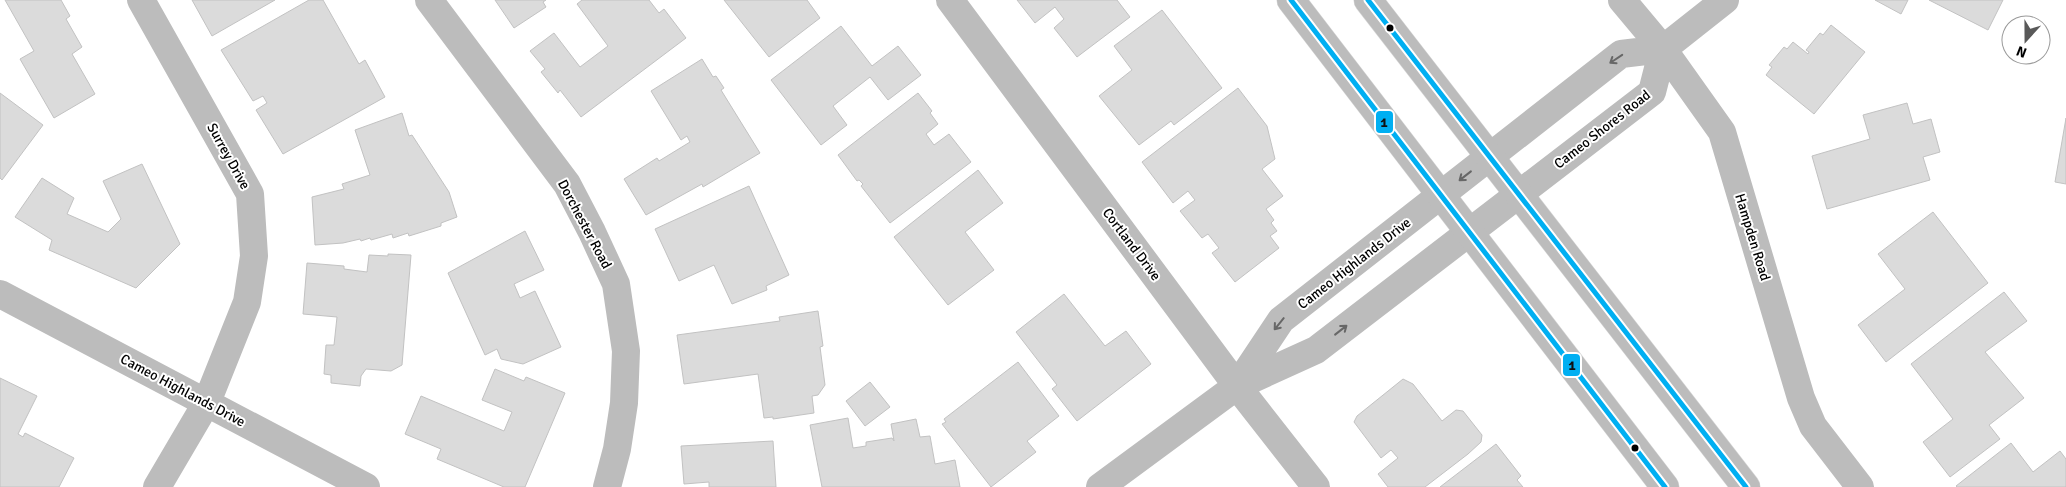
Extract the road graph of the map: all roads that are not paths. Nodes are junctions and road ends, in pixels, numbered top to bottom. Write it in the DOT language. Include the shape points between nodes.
graph roads {
  1 [pos="141,0"];
  2 [pos="429,0"];
  3 [pos="950,0"];
  4 [pos="1291,0"];
  5 [pos="1368,0"];
  6 [pos="1622,0"];
  7 [pos="1725,0"];
  8 [pos="1663,49"];
  9 [pos="1490,157"];
  10 [pos="1519,194"];
  11 [pos="1440,196"];
  12 [pos="1469,232"];
  13 [pos="0,294"];
  14 [pos="1237,386"];
  15 [pos="207,402"];
  16 [pos="157,487"];
  17 [pos="366,487"];
  18 [pos="607,487"];
  19 [pos="1100,487"];
  20 [pos="1316,487"];
  21 [pos="1665,487"];
  22 [pos="1746,487"];
  23 [pos="1860,487"];
  1 -- 15 [label="main road, Surrey Drive" via="250,194 254,256 247,302"];
  2 -- 18 [label="main road, Dorchester Road" via="567,184 616,284 626,351 624,403 618,449"];
  3 -- 14 [label="main road, Cortland Drive"];
  4 -- 11 [label="main road"];
  5 -- 9 [label="main road"];
  6 -- 8 [label="main road, Hampden Road"];
  7 -- 8 [label="main road"];
  8 -- 9 [label="main road, one-way" via="1621,54"];
  8 -- 10 [label="main road, Cameo Shores Road" via="1652,92"];
  8 -- 23 [label="main road, Hampden Road" via="1722,132 1801,398 1813,426"];
  9 -- 10 [label="main road"];
  9 -- 11 [label="main road, Cameo Highlands Drive, one-way"];
  10 -- 12 [label="main road, Cameo Highlands Drive"];
  10 -- 22 [label="main road"];
  11 -- 12 [label="main road"];
  11 -- 14 [label="main road, Cameo Highlands Drive, one-way" via="1281,320"];
  14 -- 12 [label="main road, Cameo Highlands Drive, one-way" via="1316,350"];
  12 -- 21 [label="main road"];
  13 -- 15 [label="main road, Cameo Highlands Drive"];
  14 -- 19 [label="main road, Cameo Highlands Drive"];
  14 -- 20 [label="main road, Cortland Drive"];
  15 -- 16 [label="main road, Surrey Drive"];
  15 -- 17 [label="main road, Cameo Highlands Drive"];
}
